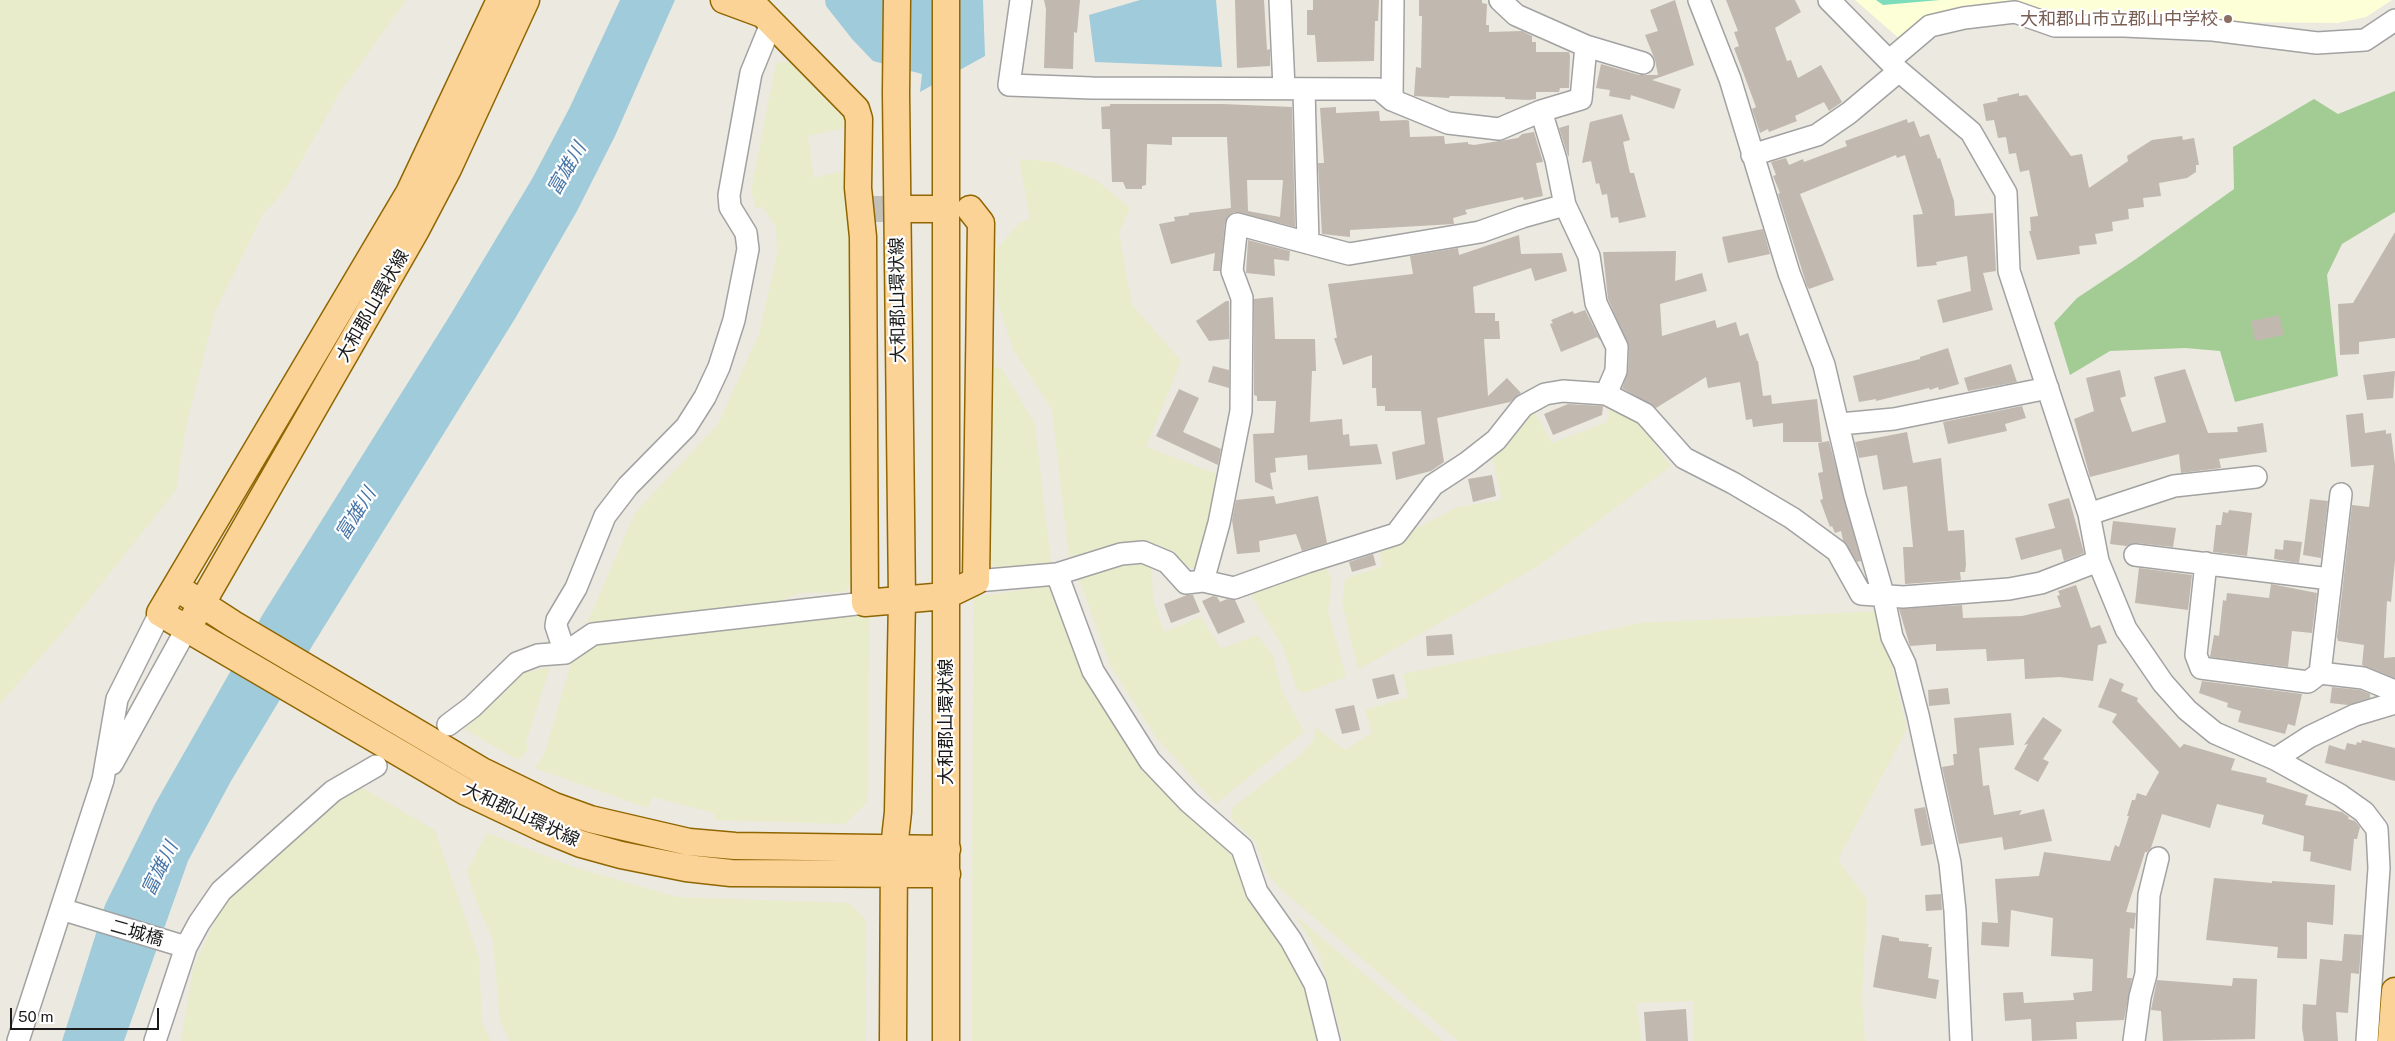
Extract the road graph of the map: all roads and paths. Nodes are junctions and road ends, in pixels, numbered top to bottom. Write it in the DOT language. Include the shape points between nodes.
graph roads {
  1 [pos="500,0"];
  2 [pos="526,0"];
  3 [pos="724,0"];
  4 [pos="897,0"];
  5 [pos="946,0"];
  6 [pos="1021,0"];
  7 [pos="1280,0"];
  8 [pos="1393,0"];
  9 [pos="1500,0"];
  10 [pos="1699,0"];
  11 [pos="1830,0"];
  12 [pos="761,13"];
  13 [pos="2395,20"];
  14 [pos="1586,46"];
  15 [pos="1643,63"];
  16 [pos="1894,66"];
  17 [pos="1294,88"];
  18 [pos="1392,100"];
  19 [pos="1541,111"];
  20 [pos="1752,155"];
  21 [pos="1565,205"];
  22 [pos="908,209"];
  23 [pos="939,209"];
  24 [pos="970,209"];
  25 [pos="1308,243"];
  26 [pos="2048,388"];
  27 [pos="1606,394"];
  28 [pos="1840,424"];
  29 [pos="2256,477"];
  30 [pos="2341,494"];
  31 [pos="2089,514"];
  32 [pos="2135,555"];
  33 [pos="2098,561"];
  34 [pos="2206,563"];
  35 [pos="1057,574"];
  36 [pos="2330,579"];
  37 [pos="976,581"];
  38 [pos="1203,581"];
  39 [pos="176,587"];
  40 [pos="1883,594"];
  41 [pos="945,596"];
  42 [pos="902,599"];
  43 [pos="202,603"];
  44 [pos="865,603"];
  45 [pos="160,613"];
  46 [pos="187,628"];
  47 [pos="565,653"];
  48 [pos="2320,673"];
  49 [pos="2395,691"];
  50 [pos="2395,704"];
  51 [pos="448,725"];
  52 [pos="2275,759"];
  53 [pos="376,766"];
  54 [pos="103,780"];
  55 [pos="2158,858"];
  56 [pos="894,861"];
  57 [pos="947,861"];
  58 [pos="61,909"];
  59 [pos="186,948"];
  60 [pos="2395,991"];
  61 [pos="18,1041"];
  62 [pos="155,1041"];
  63 [pos="893,1041"];
  64 [pos="946,1041"];
  65 [pos="1329,1041"];
  66 [pos="1961,1041"];
  67 [pos="2134,1041"];
  68 [pos="2367,1041"];
  69 [pos="2391,1041"];
  1 -- 39 [label="main road, 大和郡山環状線" via="409,193"];
  2 -- 43 [label="main road, 大和郡山環状線" via="448,169 416,230"];
  3 -- 12 [label="main road, 大和郡山環状線"];
  4 -- 42 [label="main road, 大和郡山環状線"];
  5 -- 41 [label="main road, 大和郡山環状線"];
  6 -- 17 [label="street" via="1009,85"];
  7 -- 17 [label="street"];
  8 -- 18 [label="street"];
  9 -- 14 [label="street" via="1516,15"];
  10 -- 20 [label="street" via="1730,79"];
  11 -- 16 [label="street"];
  12 -- 44 [label="main road, 大和郡山環状線" via="856,108 859,119 858,188 867,208"];
  12 -- 47 [label="street" via="729,195 730,207 746,233 748,248 731,329 705,397 686,427 628,486 605,516 576,588 557,620"];
  13 -- 16 [label="street" via="2365,40 2318,43 2213,30 2055,26 2015,12 1930,26"];
  14 -- 15 [label="street"];
  14 -- 19 [label="street" via="1581,99"];
  16 -- 20 [label="street" via="1849,113 1817,135"];
  16 -- 26 [label="street" via="1971,132 2006,193 2009,271"];
  17 -- 18 [label="street" via="1379,89"];
  17 -- 25 [label="street"];
  18 -- 19 [label="street" via="1448,123 1499,129"];
  19 -- 21 [label="street"];
  20 -- 28 [label="street" via="1789,273 1824,364"];
  21 -- 25 [label="street" via="1480,232 1349,254"];
  21 -- 27 [label="street" via="1589,256 1596,303 1617,347 1616,372"];
  22 -- 23 [label="main road"];
  24 -- 37 [label="main road" via="981,223"];
  25 -- 38 [label="street" via="1236,224 1232,271 1242,298 1242,411 1219,523"];
  26 -- 28 [label="street" via="1894,419"];
  26 -- 31 [label="street"];
  27 -- 38 [label="street" via="1563,391 1545,394 1523,406 1496,440 1433,485 1396,534 1234,588"];
  27 -- 40 [label="street" via="1645,414 1684,458 1792,518 1837,551 1862,594"];
  28 -- 40 [label="street" via="1855,496"];
  29 -- 31 [label="street" via="2174,486"];
  30 -- 36 [label="street"];
  31 -- 33 [label="street"];
  32 -- 34 [label="street"];
  33 -- 40 [label="street" via="2009,590 1903,597"];
  33 -- 52 [label="street" via="2126,629 2163,683 2187,710 2215,733"];
  34 -- 36 [label="street"];
  34 -- 48 [label="street" via="2196,655 2201,668 2308,682"];
  35 -- 37 [label="street"];
  35 -- 38 [label="street" via="1121,554 1143,552 1167,562 1186,583"];
  35 -- 65 [label="street" via="1093,671 1150,761 1189,802 1242,848 1257,892 1291,940 1315,984"];
  36 -- 48 [label="street"];
  37 -- 41 [label="main road"];
  39 -- 43 [label="main road, 大和郡山環状線"];
  39 -- 45 [label="main road, 大和郡山環状線"];
  40 -- 66 [label="street" via="1892,637 1905,664 1923,734 1950,863"];
  41 -- 42 [label="main road"];
  41 -- 57 [label="main road, 大和郡山環状線"];
  42 -- 44 [label="main road"];
  42 -- 56 [label="main road, 大和郡山環状線" via="898,812"];
  43 -- 46 [label="main road, 大和郡山環状線"];
  43 -- 56 [label="main road, 大和郡山環状線" via="482,771 554,806 590,819 690,842"];
  44 -- 47 [label="street" via="593,634"];
  45 -- 46 [label="main road, 大和郡山環状線"];
  45 -- 54 [label="street" via="117,699"];
  46 -- 54 [label="street"];
  46 -- 56 [label="main road, 大和郡山環状線" via="466,792 589,846 686,868 731,872"];
  47 -- 51 [label="street" via="538,655 517,663 472,707"];
  48 -- 49 [label="street" via="2363,678"];
  50 -- 52 [label="street" via="2355,715 2309,737"];
  52 -- 68 [label="street" via="2340,794 2364,812 2377,829 2379,868"];
  53 -- 59 [label="street" via="333,790 221,891"];
  54 -- 58 [label="street"];
  55 -- 67 [label="street" via="2149,894 2146,974"];
  56 -- 57 [label="main road, 大和郡山環状線"];
  56 -- 63 [label="main road, 大和郡山環状線"];
  57 -- 64 [label="main road, 大和郡山環状線"];
  58 -- 59 [label="street, 二城橋"];
  58 -- 61 [label="street"];
  59 -- 62 [label="street"];
  60 -- 69 [label="main road"];
}
